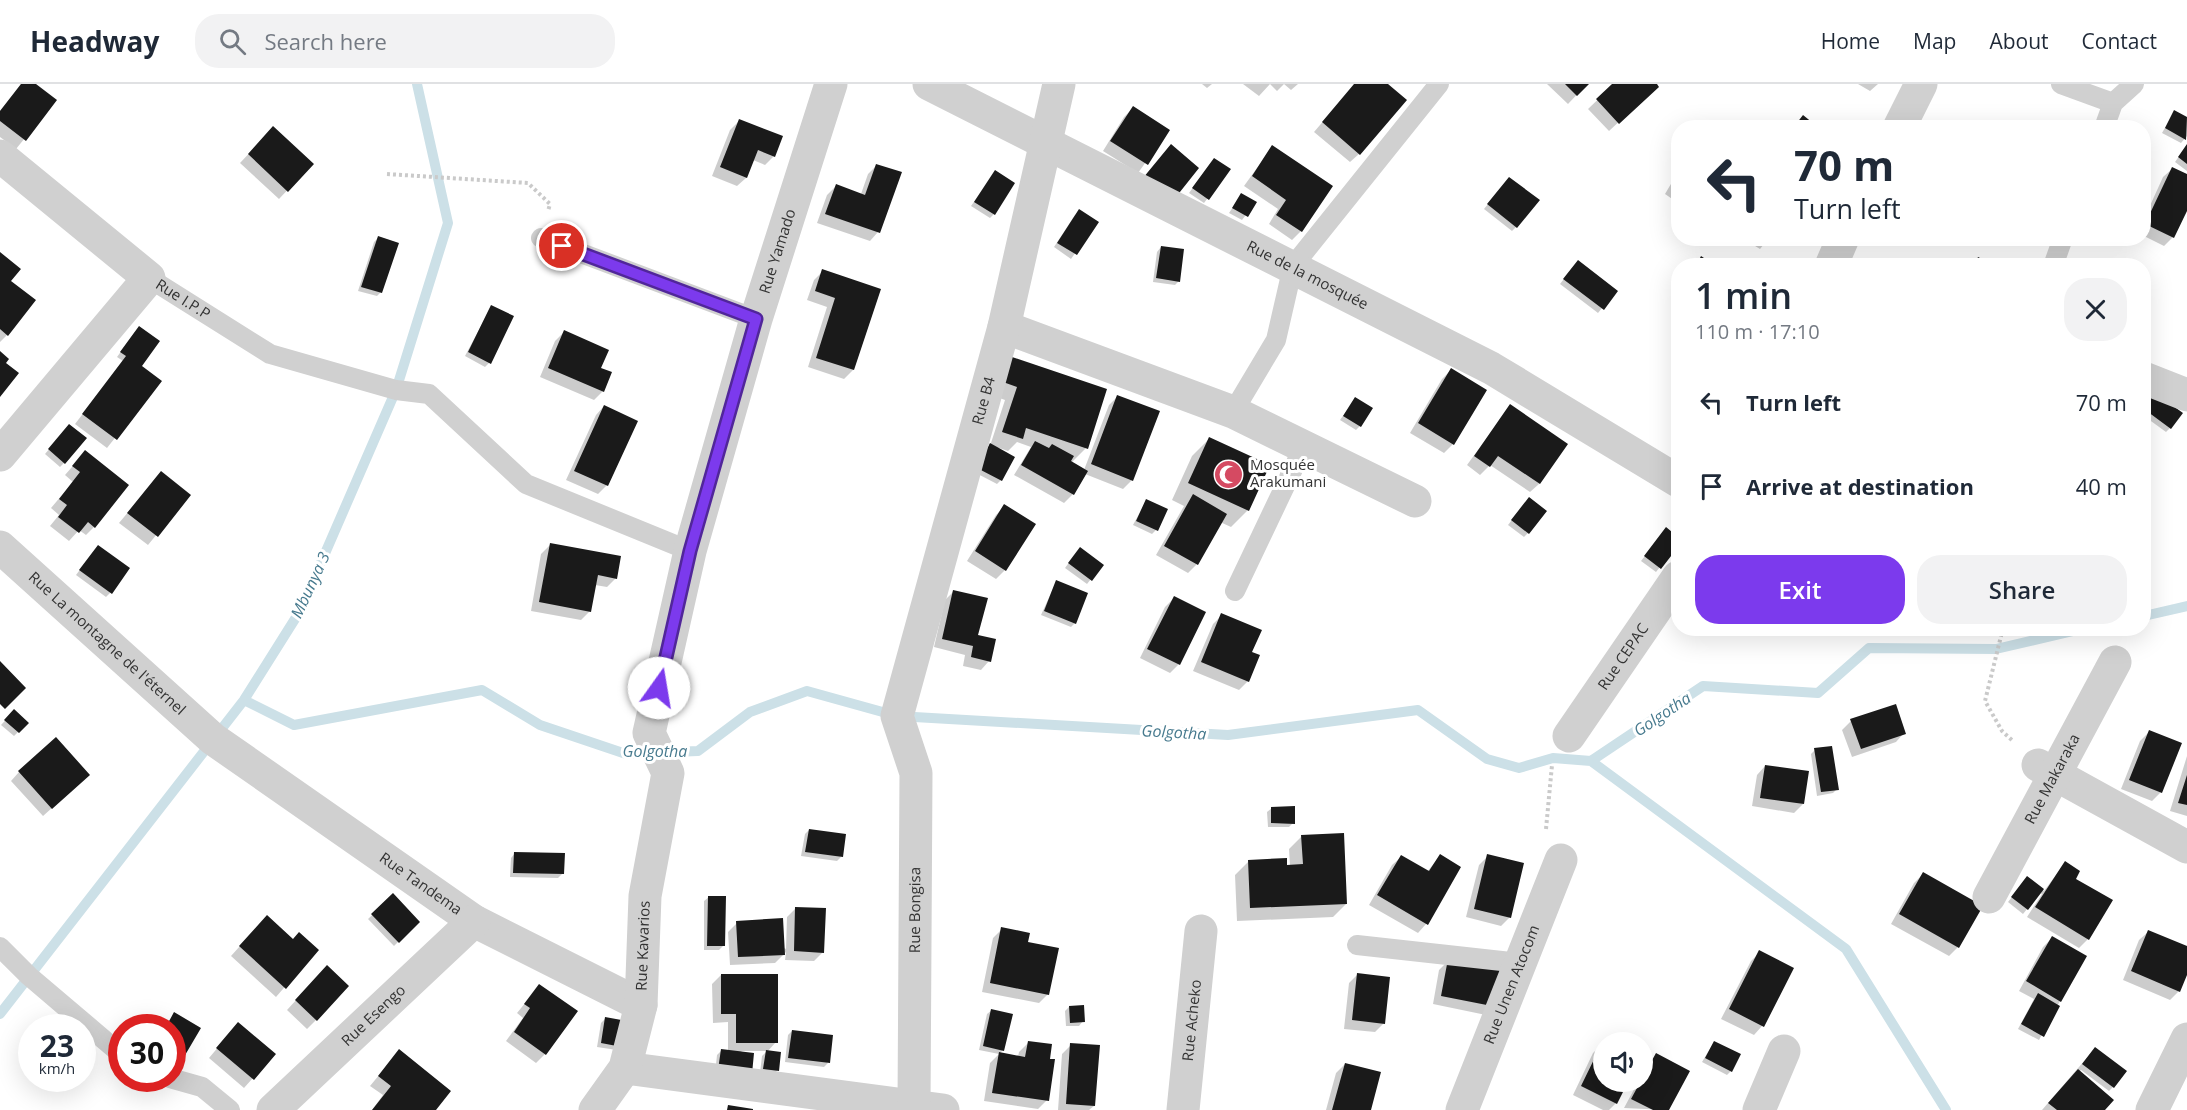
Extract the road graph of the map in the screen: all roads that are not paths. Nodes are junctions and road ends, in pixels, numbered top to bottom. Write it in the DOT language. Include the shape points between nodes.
graph roads {
  1 [pos="831,84"];
  2 [pos="929,84"];
  3 [pos="1059,84"];
  4 [pos="1439,84"];
  5 [pos="1921,84"];
  6 [pos="2061,84"];
  7 [pos="2134,84"];
  8 [pos="2113,103"];
  9 [pos="1903,120"];
  10 [pos="2107,120"];
  11 [pos="1045,143"];
  12 [pos="0,156"];
  13 [pos="541,238"];
  14 [pos="1293,266"];
  15 [pos="149,278"];
  16 [pos="756,319"];
  17 [pos="1004,327"];
  18 [pos="2151,381"];
  19 [pos="2187,395"];
  20 [pos="1233,412"];
  21 [pos="1304,446"];
  22 [pos="0,455"];
  23 [pos="1671,477"];
  24 [pos="1415,501"];
  25 [pos="0,548"];
  26 [pos="690,551"];
  27 [pos="1671,587"];
  28 [pos="1235,591"];
  29 [pos="2115,662"];
  30 [pos="897,716"];
  31 [pos="1569,736"];
  32 [pos="213,739"];
  33 [pos="2047,770"];
  34 [pos="668,773"];
  35 [pos="2187,847"];
  36 [pos="1561,860"];
  37 [pos="1989,897"];
  38 [pos="474,921"];
  39 [pos="1201,931"];
  40 [pos="1358,945"];
  41 [pos="0,946"];
  42 [pos="1520,963"];
  43 [pos="641,1005"];
  44 [pos="2187,1040"];
  45 [pos="108,1043"];
  46 [pos="1784,1051"];
  47 [pos="625,1068"];
  48 [pos="186,1082"];
  49 [pos="928,1108"];
  50 [pos="230,1110"];
  51 [pos="273,1110"];
  52 [pos="595,1110"];
  53 [pos="1183,1110"];
  54 [pos="1462,1110"];
  55 [pos="1759,1110"];
  56 [pos="2152,1110"];
  1 -- 16 [label="street, Rue Yamado"];
  2 -- 11 [label="street, Rue de la mosquée"];
  3 -- 11 [label="street, Rue B4"];
  4 -- 14 [label="lane"];
  5 -- 9 [label="street"];
  6 -- 8 [label="lane"];
  7 -- 8 [label="lane"];
  8 -- 10 [label="lane"];
  11 -- 14 [label="street, Rue de la mosquée"];
  11 -- 17 [label="street, Rue B4"];
  12 -- 15 [label="street, Rue I.P.P"];
  13 -- 16 [label="lane"];
  14 -- 20 [label="lane" via="1276,340"];
  14 -- 23 [label="street, Rue de la mosquée" via="1491,368"];
  15 -- 22 [label="street"];
  15 -- 26 [label="lane, Rue I.P.P" via="270,354 396,390 429,394 526,484"];
  16 -- 26 [label="street, Rue Yamado"];
  17 -- 20 [label="street"];
  17 -- 30 [label="street, Rue B4"];
  18 -- 19 [label="street"];
  20 -- 21 [label="street"];
  21 -- 24 [label="street"];
  21 -- 28 [label="lane"];
  25 -- 32 [label="street, Rue La montagne de l'éternel"];
  26 -- 34 [label="street, Rue Yamado" via="649,733"];
  27 -- 31 [label="street, Rue CEPAC"];
  29 -- 33 [label="street, Rue Makaraka"];
  30 -- 49 [label="street, Rue Bongisa" via="916,772"];
  32 -- 38 [label="street, Rue Tandema"];
  33 -- 35 [label="street"];
  33 -- 37 [label="street, Rue Makaraka"];
  34 -- 43 [label="street, Rue Kavarios" via="645,896"];
  36 -- 42 [label="street, Rue Unen Atocom"];
  38 -- 43 [label="street, Rue Tandema"];
  38 -- 51 [label="street, Rue Esengo"];
  39 -- 53 [label="street, Rue Acheko"];
  40 -- 42 [label="lane"];
  41 -- 45 [label="lane"];
  42 -- 54 [label="street, Rue Unen Atocom"];
  43 -- 47 [label="street, Rue Kavarios"];
  44 -- 56 [label="street"];
  46 -- 55 [label="street"];
  47 -- 49 [label="street"];
  47 -- 52 [label="street, Rue Kavarios"];
  48 -- 50 [label="lane" via="202,1087"];
}
